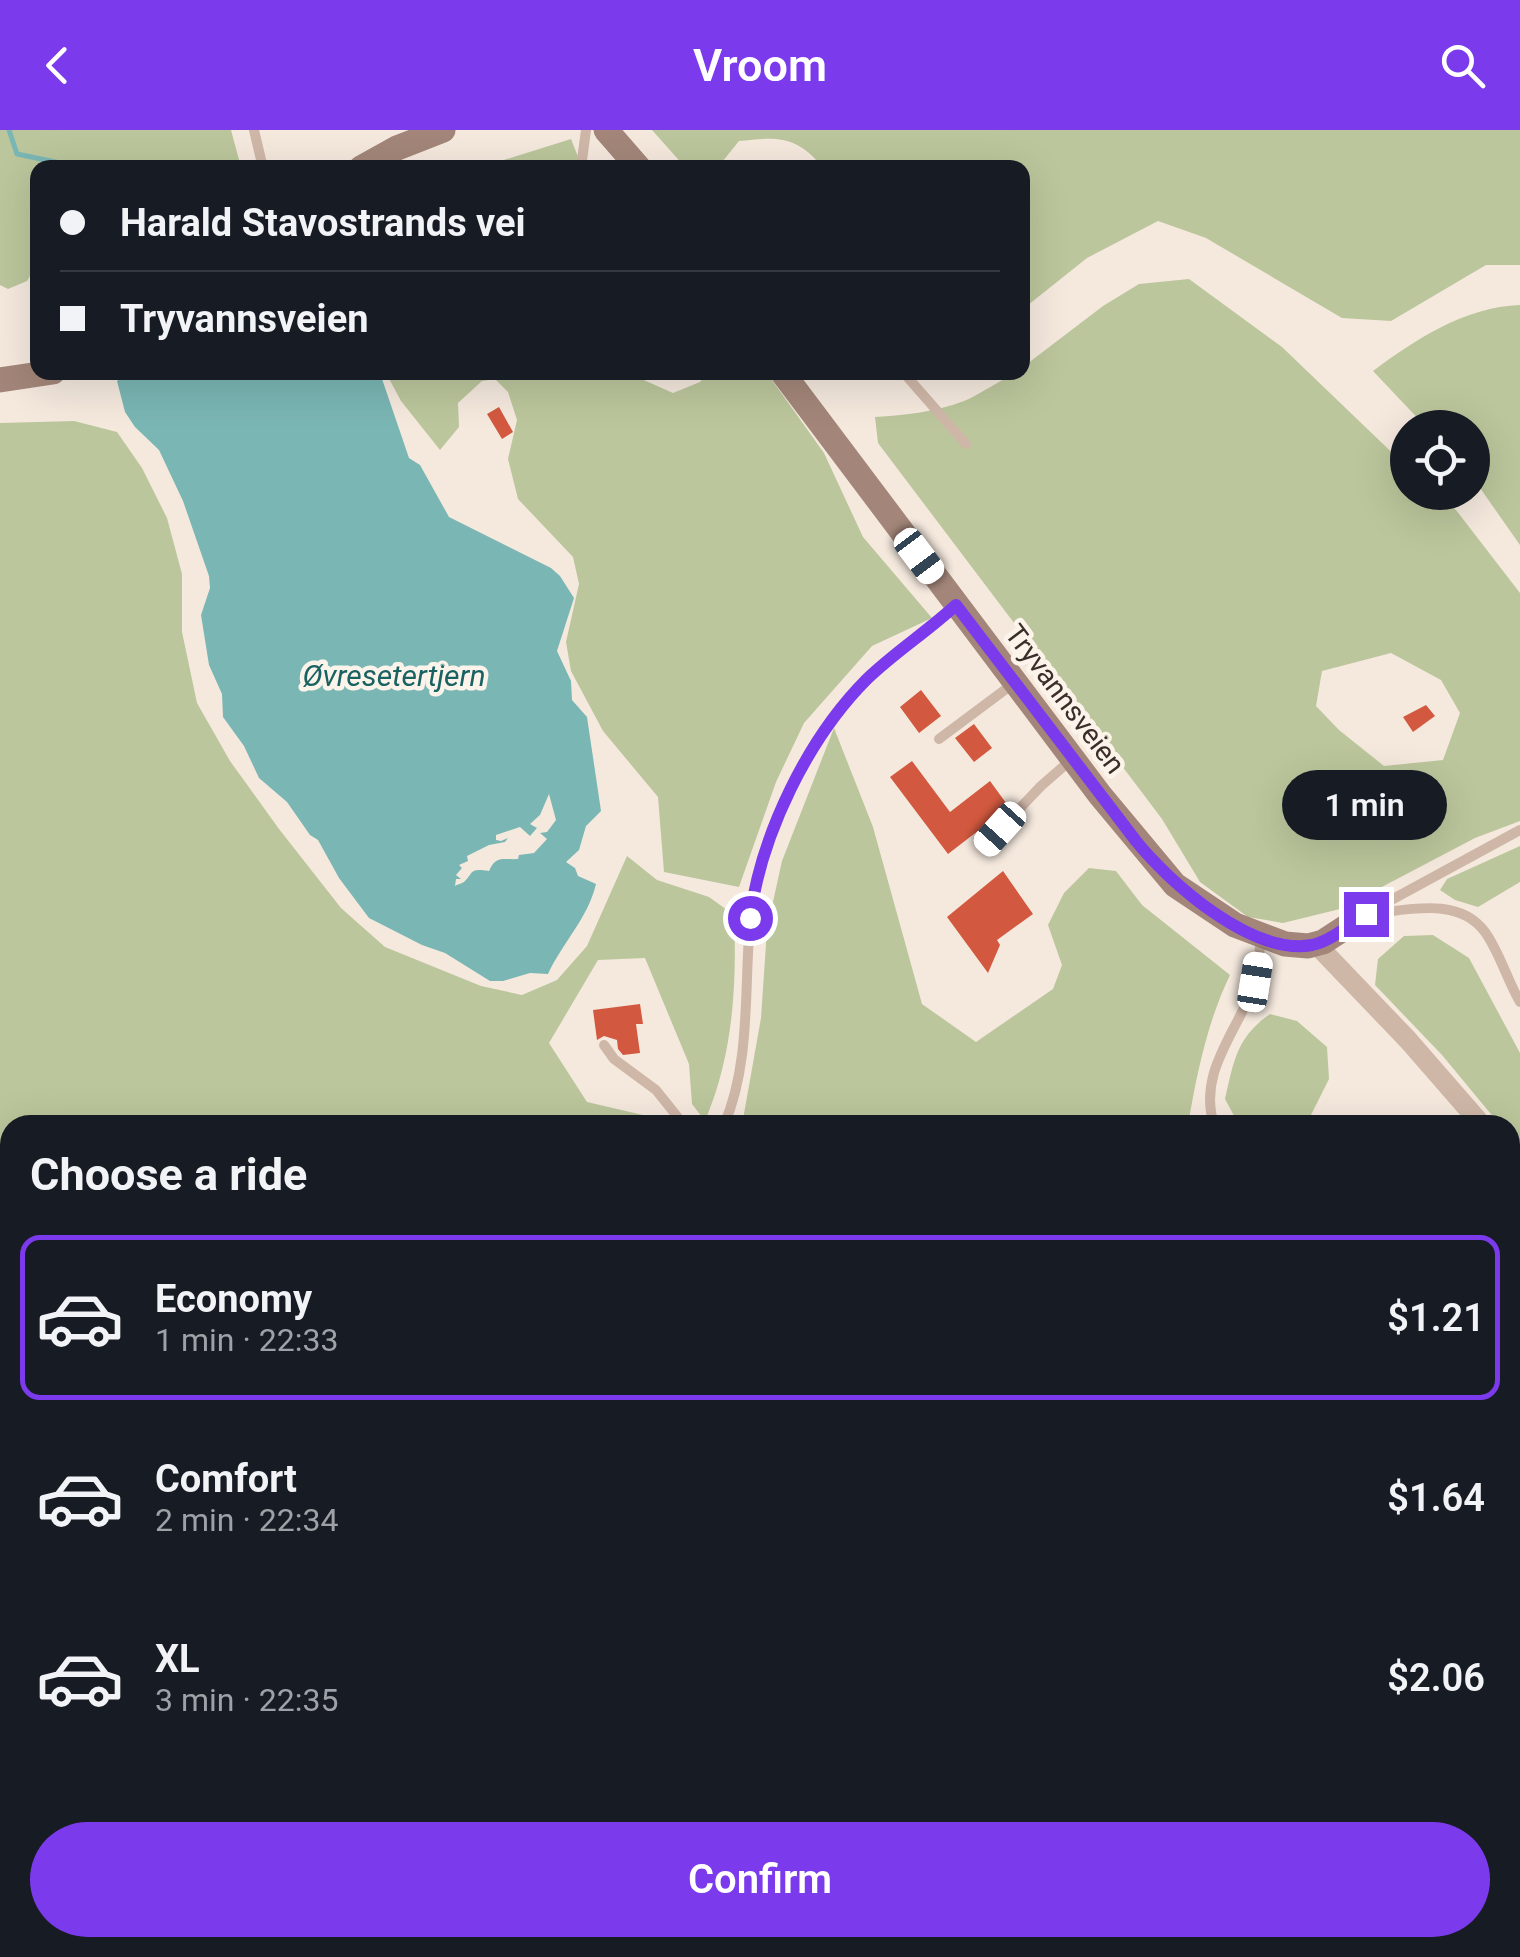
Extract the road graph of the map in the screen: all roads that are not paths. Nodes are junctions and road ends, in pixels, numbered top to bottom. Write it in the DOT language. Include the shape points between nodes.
graph roads {
  1 [pos="254,130"];
  2 [pos="444,130"];
  3 [pos="586,130"];
  4 [pos="612,132"];
  5 [pos="261,160"];
  6 [pos="375,160"];
  7 [pos="582,160"];
  8 [pos="633,160"];
  9 [pos="30,375"];
  10 [pos="0,380"];
  11 [pos="794,380"];
  12 [pos="910,380"];
  13 [pos="966,444"];
  14 [pos="956,605"];
  15 [pos="1014,682"];
  16 [pos="938,739"];
  17 [pos="1072,758"];
  18 [pos="1520,830"];
  19 [pos="984,846"];
  20 [pos="1366,914"];
  21 [pos="1261,936"];
  22 [pos="1316,944"];
  23 [pos="1520,1002"];
  24 [pos="604,1045"];
  25 [pos="676,1115"];
  26 [pos="727,1115"];
  27 [pos="1213,1115"];
  28 [pos="1473,1115"];
  1 -- 5 [label="lane"];
  2 -- 6 [label="street"];
  3 -- 7 [label="lane"];
  4 -- 8 [label="street"];
  9 -- 10 [label="street"];
  11 -- 14 [label="street, Tryvannsveien"];
  12 -- 13 [label="lane"];
  14 -- 15 [label="street, Tryvannsveien"];
  14 -- 26 [label="lane" via="848,700 815,743 788,800 752,897 738,1073"];
  15 -- 16 [label="lane"];
  15 -- 17 [label="street, Tryvannsveien"];
  17 -- 19 [label="lane"];
  17 -- 21 [label="street, Tryvannsveien" via="1175,885"];
  18 -- 20 [label="lane"];
  20 -- 22 [label="street"];
  20 -- 23 [label="lane" via="1433,907 1470,920 1484,931"];
  21 -- 22 [label="street, Tryvannsveien"];
  21 -- 27 [label="lane" via="1255,982 1216,1064"];
  22 -- 28 [label="street"];
  24 -- 25 [label="lane"];
}
